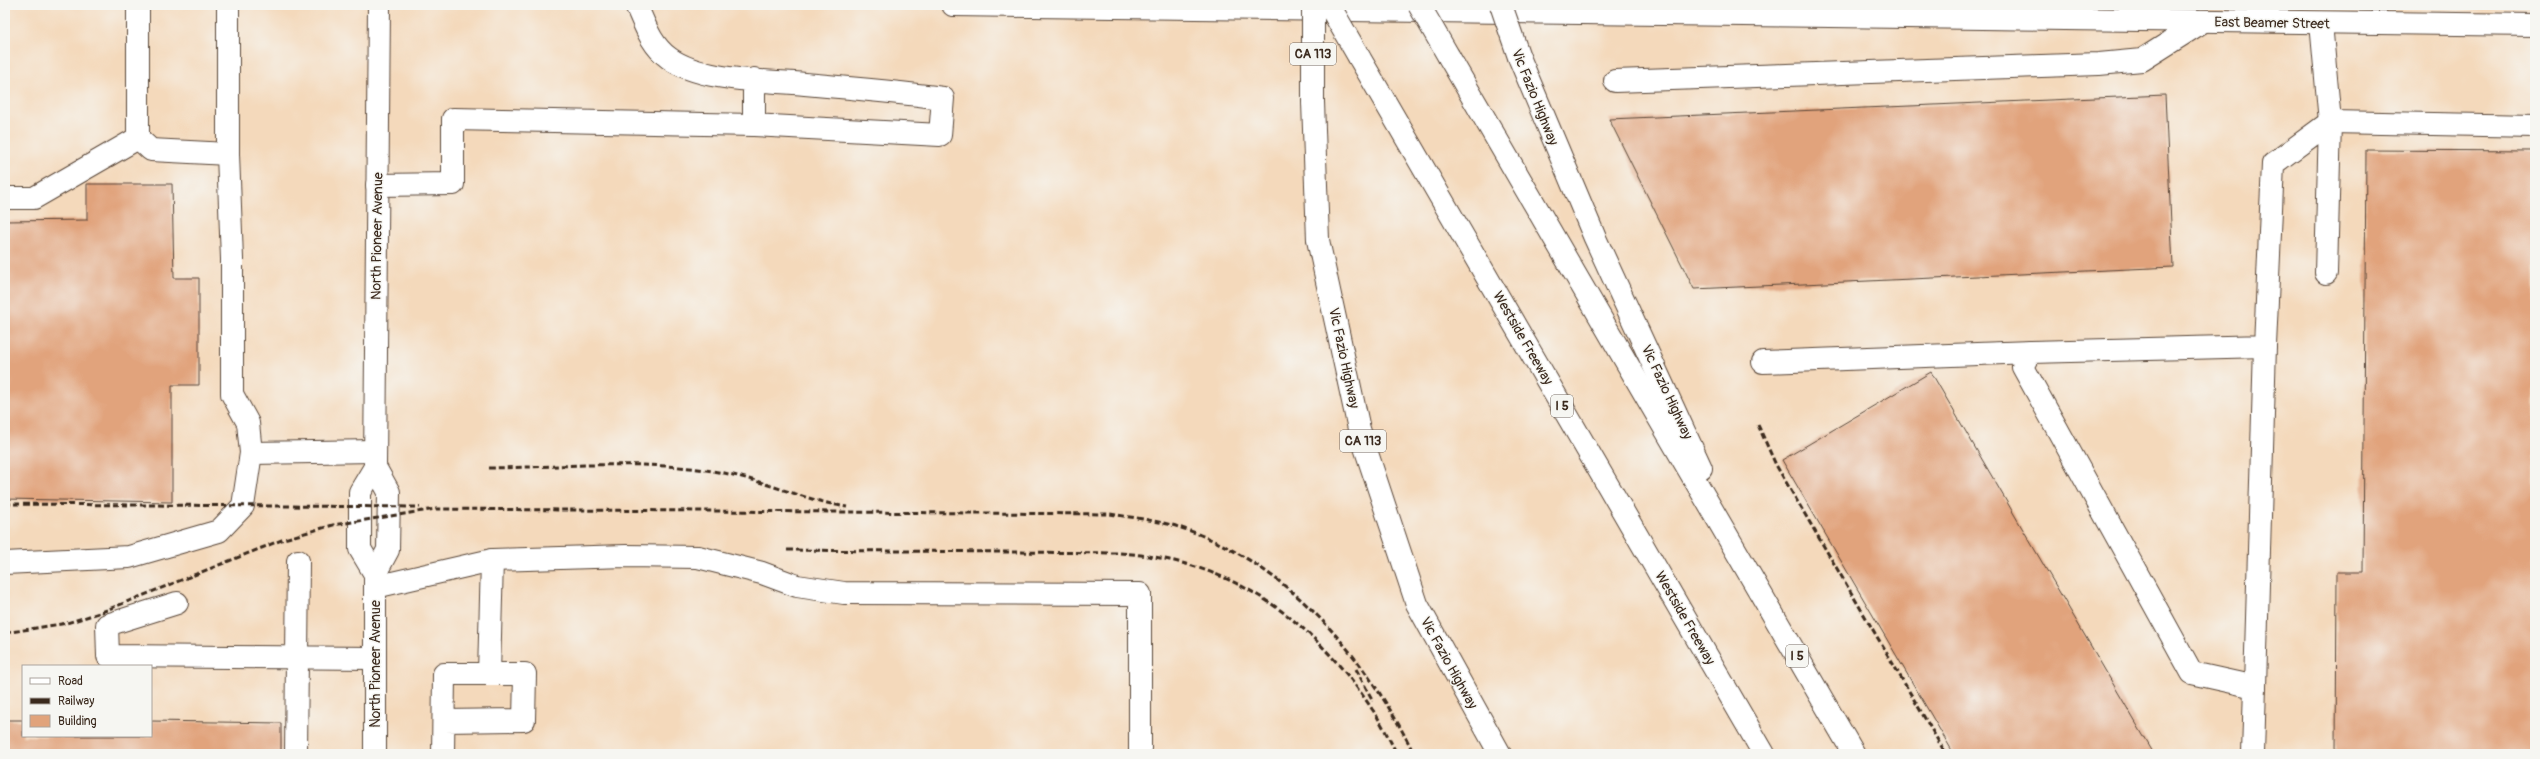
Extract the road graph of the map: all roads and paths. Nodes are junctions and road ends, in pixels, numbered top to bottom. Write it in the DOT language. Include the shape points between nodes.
graph roads {
  1 [pos="138,5"];
  2 [pos="228,5"];
  3 [pos="379,5"];
  4 [pos="636,5"];
  5 [pos="953,5"];
  6 [pos="1313,5"];
  7 [pos="1329,5"];
  8 [pos="1419,5"];
  9 [pos="1501,5"];
  10 [pos="2310,17"];
  11 [pos="2202,22"];
  12 [pos="2535,25"];
  13 [pos="754,79"];
  14 [pos="1615,81"];
  15 [pos="2330,122"];
  16 [pos="754,125"];
  17 [pos="2535,126"];
  18 [pos="138,138"];
  19 [pos="228,154"];
  20 [pos="377,185"];
  21 [pos="5,198"];
  22 [pos="2326,273"];
  23 [pos="2265,346"];
  24 [pos="2031,352"];
  25 [pos="1764,362"];
  26 [pos="251,452"];
  27 [pos="375,459"];
  28 [pos="1740,559"];
  29 [pos="492,560"];
  30 [pos="298,561"];
  31 [pos="5,563"];
  32 [pos="375,580"];
  33 [pos="177,603"];
  34 [pos="297,657"];
  35 [pos="375,658"];
  36 [pos="490,674"];
  37 [pos="2255,687"];
  38 [pos="444,721"];
  39 [pos="296,754"];
  40 [pos="375,754"];
  41 [pos="443,754"];
  42 [pos="1140,754"];
  43 [pos="1500,754"];
  44 [pos="1764,754"];
  45 [pos="1854,754"];
  46 [pos="2253,754"];
  1 -- 18 [label="main road"];
  2 -- 19 [label="main road"];
  3 -- 20 [label="main road, North Pioneer Avenue"];
  4 -- 13 [label="main road" via="652,40 670,58 695,71"];
  5 -- 11 [label="main road, East Beamer Street"];
  6 -- 43 [label="main road, Vic Fazio Highway / CA 113, bridge" via="1313,102 1318,240 1359,429 1417,604"];
  7 -- 44 [label="main road, Westside Freeway / I 5, bridge"];
  8 -- 28 [label="main road, I 5, bridge"];
  9 -- 28 [label="main road, Vic Fazio Highway, bridge" via="1519,57 1573,189 1684,428"];
  10 -- 11 [label="main road, East Beamer Street"];
  10 -- 12 [label="main road, East Beamer Street"];
  10 -- 15 [label="main road"];
  11 -- 14 [label="main road" via="2142,60 2099,64"];
  13 -- 16 [label="main road"];
  13 -- 16 [label="main road" via="944,98 940,135"];
  15 -- 17 [label="main road"];
  15 -- 22 [label="main road"];
  15 -- 23 [label="main road" via="2273,164"];
  16 -- 20 [label="main road" via="453,119 454,184"];
  18 -- 19 [label="main road" via="151,150"];
  18 -- 21 [label="main road" via="34,198"];
  19 -- 26 [label="main road" via="232,259 232,394 248,423"];
  20 -- 27 [label="main road, North Pioneer Avenue"];
  23 -- 24 [label="main road"];
  23 -- 37 [label="main road"];
  24 -- 25 [label="main road"];
  24 -- 37 [label="main road" via="2023,367 2192,673"];
  26 -- 27 [label="main road"];
  26 -- 31 [label="main road" via="243,506 219,531 129,557"];
  27 -- 32 [label="main road, North Pioneer Avenue" via="389,492 389,507 388,550"];
  27 -- 32 [label="main road" via="360,492 360,549"];
  28 -- 45 [label="main road, I 5"];
  29 -- 32 [label="main road"];
  29 -- 36 [label="main road"];
  29 -- 42 [label="main road" via="626,556 698,557 762,573 797,586 844,593 1140,594"];
  30 -- 34 [label="main road"];
  32 -- 35 [label="main road, North Pioneer Avenue"];
  33 -- 34 [label="main road" via="107,625 108,656"];
  34 -- 35 [label="main road"];
  34 -- 39 [label="main road"];
  35 -- 40 [label="main road, North Pioneer Avenue"];
  36 -- 38 [label="main road" via="444,674"];
  36 -- 38 [label="main road" via="525,674 524,720"];
  37 -- 46 [label="main road"];
  38 -- 41 [label="main road"];
}
